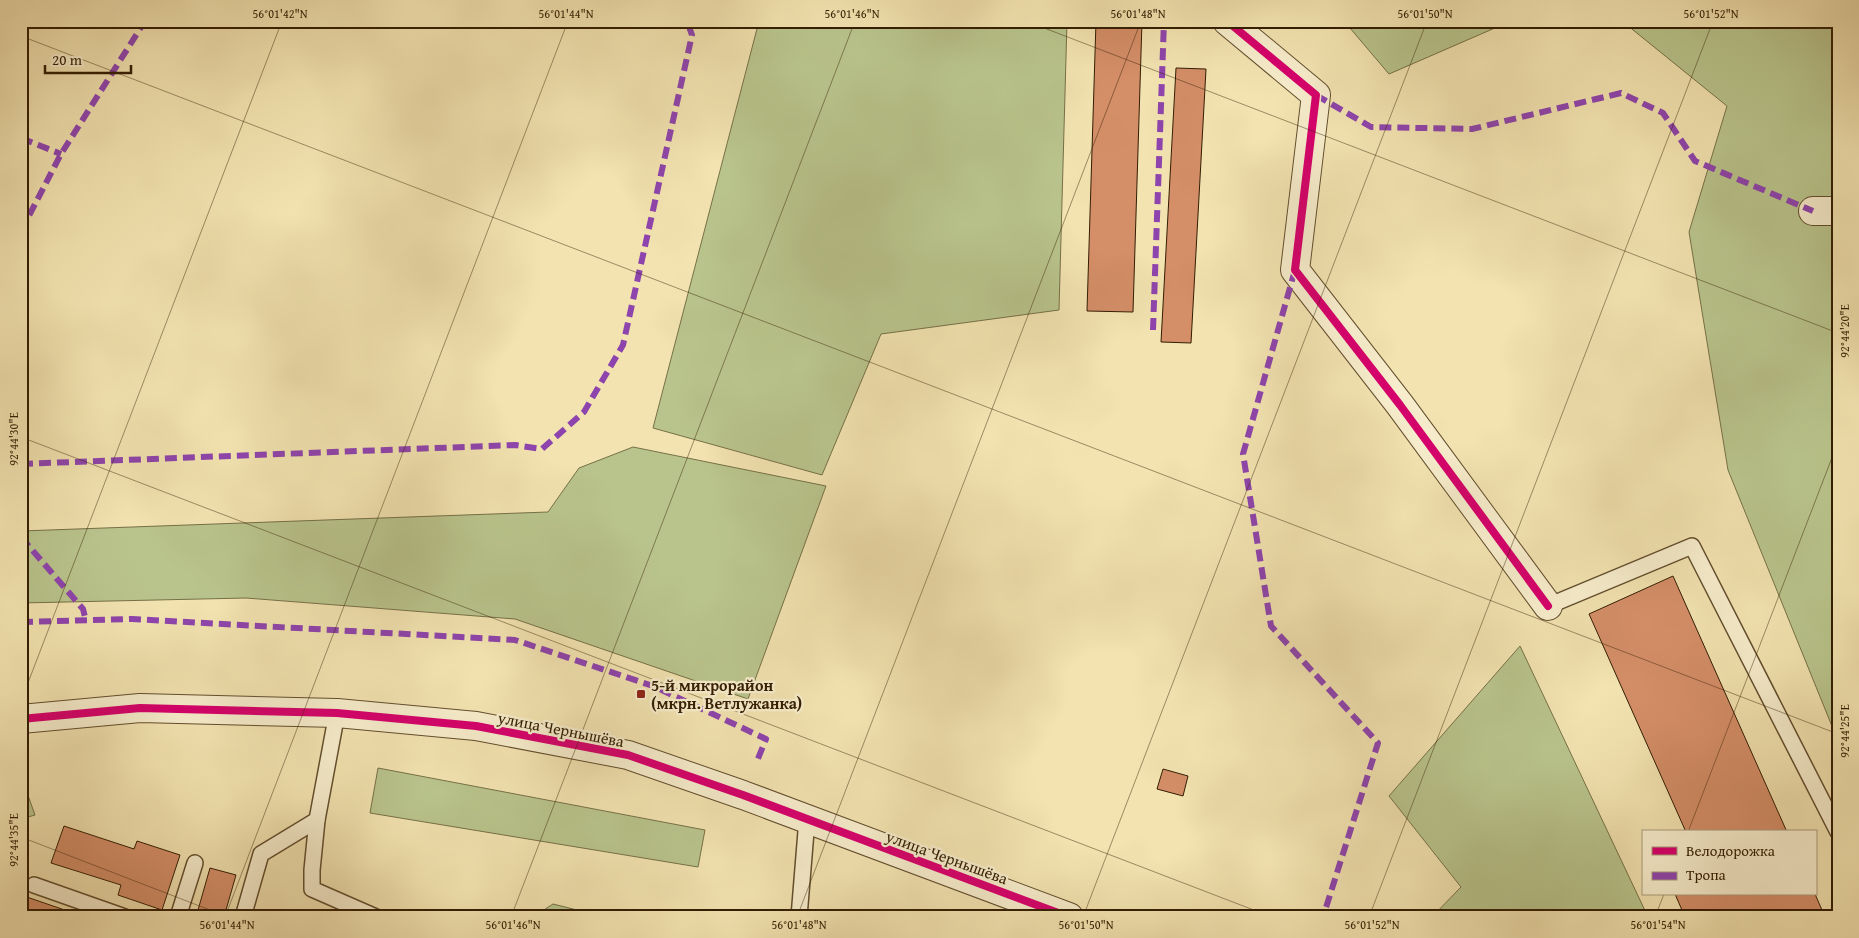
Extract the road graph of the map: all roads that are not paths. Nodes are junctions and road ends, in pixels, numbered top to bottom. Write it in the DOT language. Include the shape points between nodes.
graph roads {
  1 [pos="1227,21"];
  2 [pos="1548,606"];
  3 [pos="336,713"];
  4 [pos="21,719"];
  5 [pos="807,819"];
  6 [pos="317,820"];
  7 [pos="1838,832"];
  8 [pos="195,863"];
  9 [pos="34,885"];
  10 [pos="125,917"];
  11 [pos="178,917"];
  12 [pos="243,917"];
  13 [pos="376,917"];
  14 [pos="799,917"];
  15 [pos="1069,917"];
  1 -- 2 [label="street" via="1316,95 1295,270 1400,405"];
  2 -- 7 [label="lane" via="1692,546"];
  3 -- 4 [label="street, улица Чернышёва" via="140,708"];
  3 -- 5 [label="street, улица Чернышёва" via="476,726 628,755"];
  3 -- 6 [label="lane"];
  5 -- 14 [label="lane"];
  5 -- 15 [label="street, улица Чернышёва"];
  6 -- 12 [label="lane" via="261,854"];
  6 -- 13 [label="lane" via="312,889"];
  8 -- 11 [label="lane"];
  9 -- 10 [label="lane"];
}
